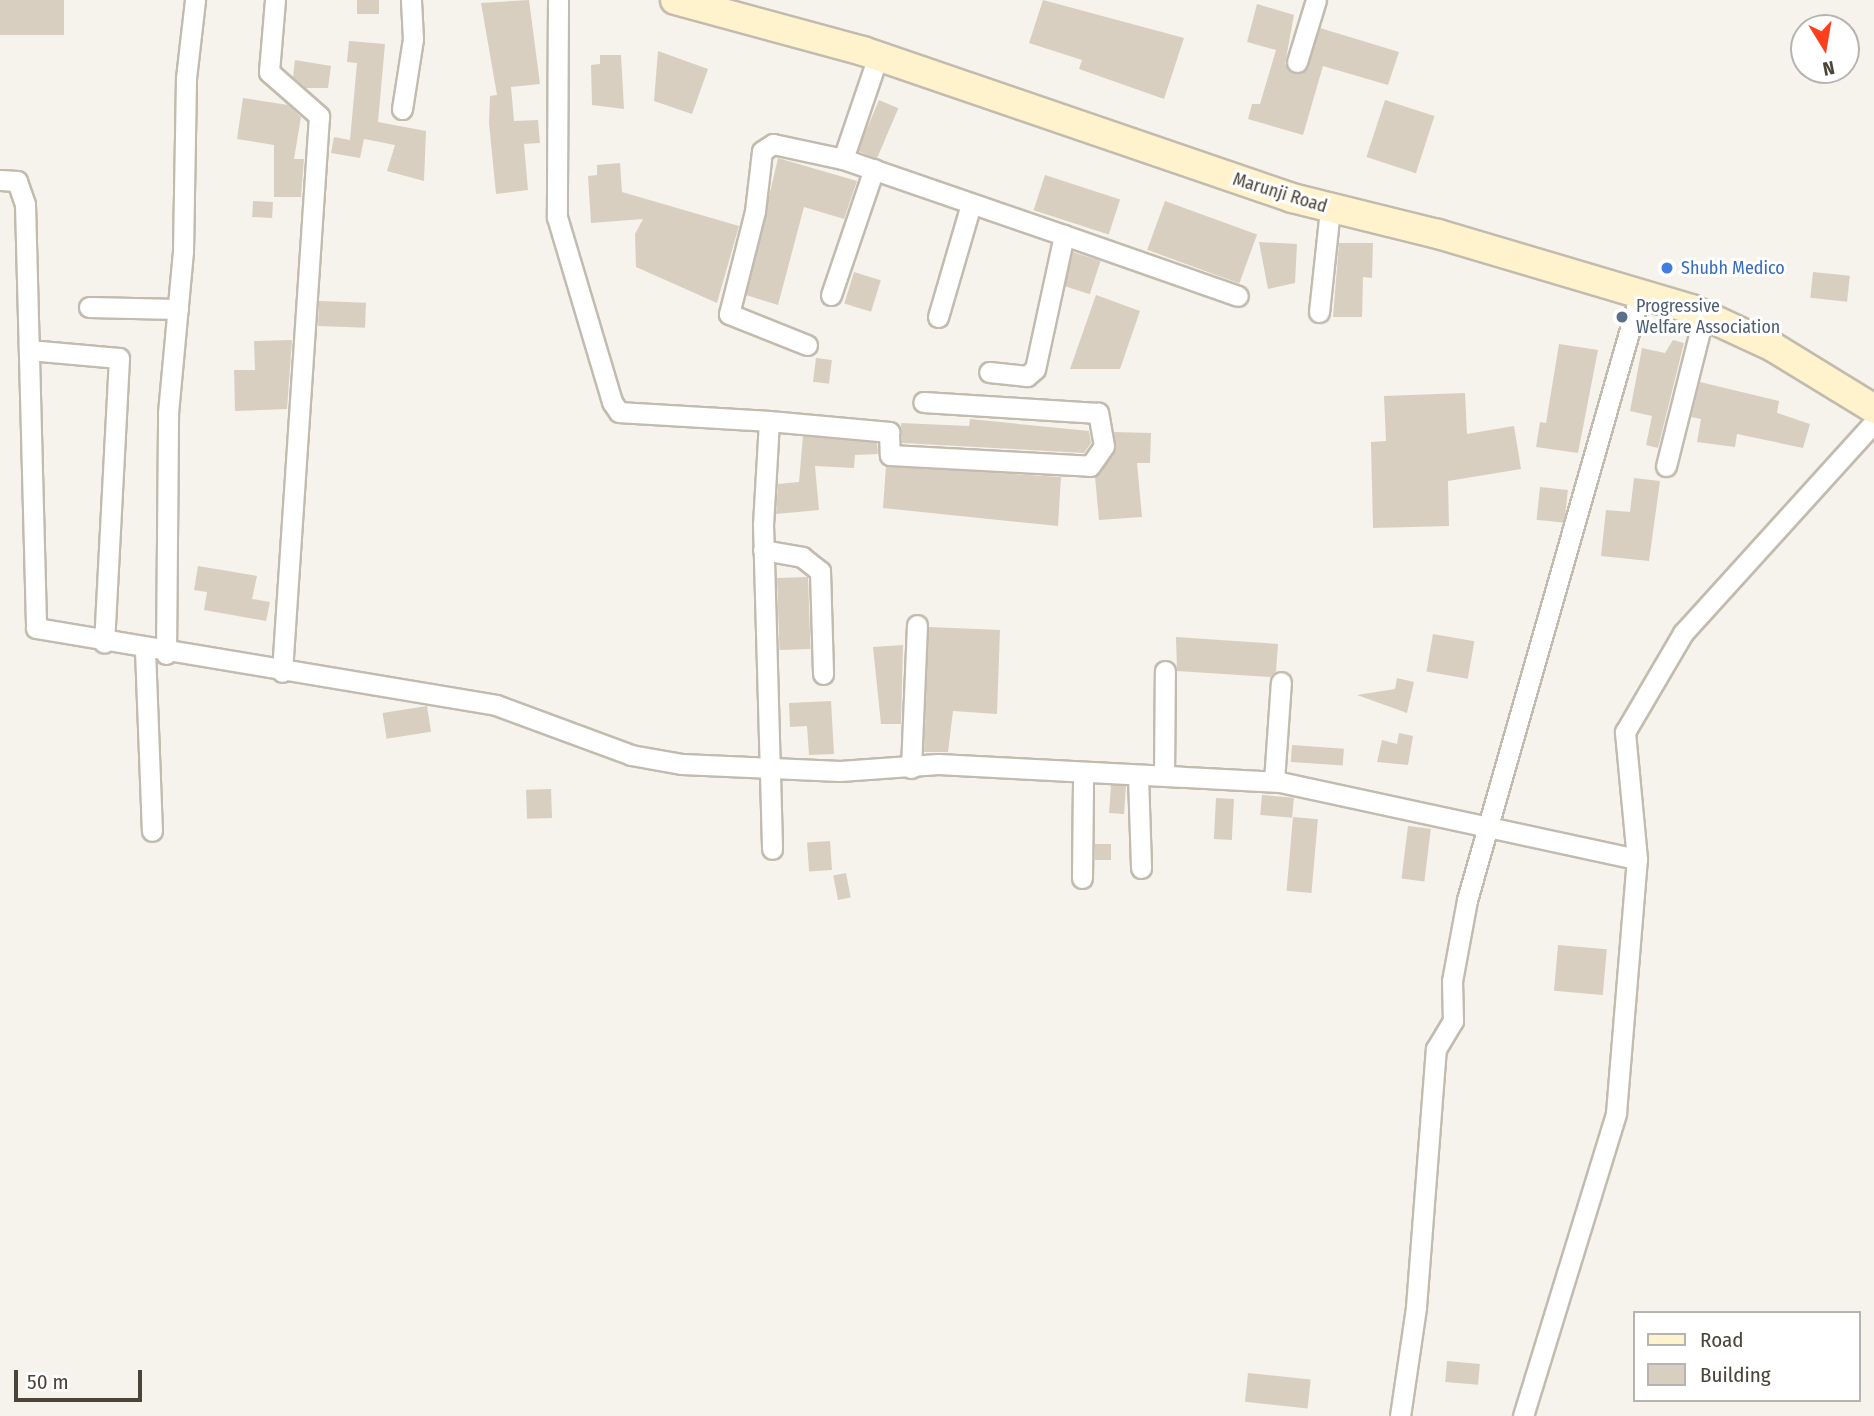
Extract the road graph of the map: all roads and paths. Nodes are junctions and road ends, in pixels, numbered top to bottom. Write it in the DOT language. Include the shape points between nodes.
graph roads {
  1 [pos="195,0"];
  2 [pos="275,0"];
  3 [pos="411,0"];
  4 [pos="558,0"];
  5 [pos="675,0"];
  6 [pos="1316,0"];
  7 [pos="878,56"];
  8 [pos="1297,62"];
  9 [pos="402,109"];
  10 [pos="843,159"];
  11 [pos="874,169"];
  12 [pos="0,180"];
  13 [pos="971,204"];
  14 [pos="1330,209"];
  15 [pos="1064,235"];
  16 [pos="1640,294"];
  17 [pos="831,295"];
  18 [pos="1238,296"];
  19 [pos="89,307"];
  20 [pos="178,309"];
  21 [pos="1319,312"];
  22 [pos="1704,315"];
  23 [pos="938,317"];
  24 [pos="807,345"];
  25 [pos="29,350"];
  26 [pos="989,372"];
  27 [pos="923,402"];
  28 [pos="1874,409"];
  29 [pos="769,421"];
  30 [pos="1874,422"];
  31 [pos="1666,466"];
  32 [pos="763,550"];
  33 [pos="917,625"];
  34 [pos="104,643"];
  35 [pos="145,650"];
  36 [pos="166,653"];
  37 [pos="1165,671"];
  38 [pos="282,672"];
  39 [pos="823,674"];
  40 [pos="1281,682"];
  41 [pos="911,768"];
  42 [pos="768,769"];
  43 [pos="1083,774"];
  44 [pos="1138,776"];
  45 [pos="1164,776"];
  46 [pos="1274,781"];
  47 [pos="152,831"];
  48 [pos="1491,831"];
  49 [pos="772,849"];
  50 [pos="1637,859"];
  51 [pos="1141,869"];
  52 [pos="1082,878"];
  53 [pos="1401,1416"];
  54 [pos="1523,1416"];
  1 -- 20 [label="street"];
  2 -- 38 [label="street" via="269,72 319,116"];
  3 -- 9 [label="street" via="413,39"];
  4 -- 29 [label="street" via="557,218 612,402 619,412"];
  5 -- 7 [label="street, Marunji Road"];
  6 -- 8 [label="street"];
  7 -- 10 [label="street"];
  7 -- 14 [label="street, Marunji Road"];
  10 -- 11 [label="street"];
  10 -- 24 [label="street" via="766,145 730,306 729,314"];
  11 -- 13 [label="street"];
  11 -- 17 [label="street"];
  12 -- 25 [label="street" via="17,181 24,197"];
  13 -- 15 [label="street"];
  13 -- 23 [label="street"];
  14 -- 16 [label="street, Marunji Road"];
  14 -- 21 [label="street"];
  15 -- 18 [label="street"];
  15 -- 26 [label="street" via="1035,369 1027,376"];
  16 -- 22 [label="street, Marunji Road"];
  16 -- 48 [label="street"];
  19 -- 20 [label="street"];
  20 -- 36 [label="street" via="168,413"];
  22 -- 28 [label="street, Marunji Road" via="1773,347"];
  22 -- 31 [label="street"];
  25 -- 34 [label="street" via="36,628"];
  25 -- 34 [label="street" via="119,358"];
  27 -- 29 [label="street" via="1098,413 1104,446 1090,466 890,455 889,432"];
  29 -- 32 [label="street"];
  30 -- 50 [label="street" via="1682,633 1625,732"];
  32 -- 39 [label="street" via="802,557 820,571"];
  32 -- 42 [label="street"];
  33 -- 41 [label="street"];
  34 -- 35 [label="street"];
  35 -- 36 [label="street"];
  35 -- 47 [label="street"];
  36 -- 38 [label="street"];
  37 -- 45 [label="street"];
  38 -- 42 [label="street" via="496,705 631,755"];
  40 -- 46 [label="street"];
  41 -- 42 [label="street"];
  41 -- 43 [label="street" via="938,764"];
  42 -- 49 [label="street"];
  43 -- 44 [label="street"];
  43 -- 52 [label="street"];
  44 -- 45 [label="street"];
  44 -- 51 [label="street"];
  45 -- 46 [label="street"];
  46 -- 48 [label="street"];
  48 -- 50 [label="street"];
  48 -- 53 [label="street" via="1467,900 1452,981 1453,1021 1436,1049 1416,1307"];
  50 -- 54 [label="street" via="1616,1114"];
}
